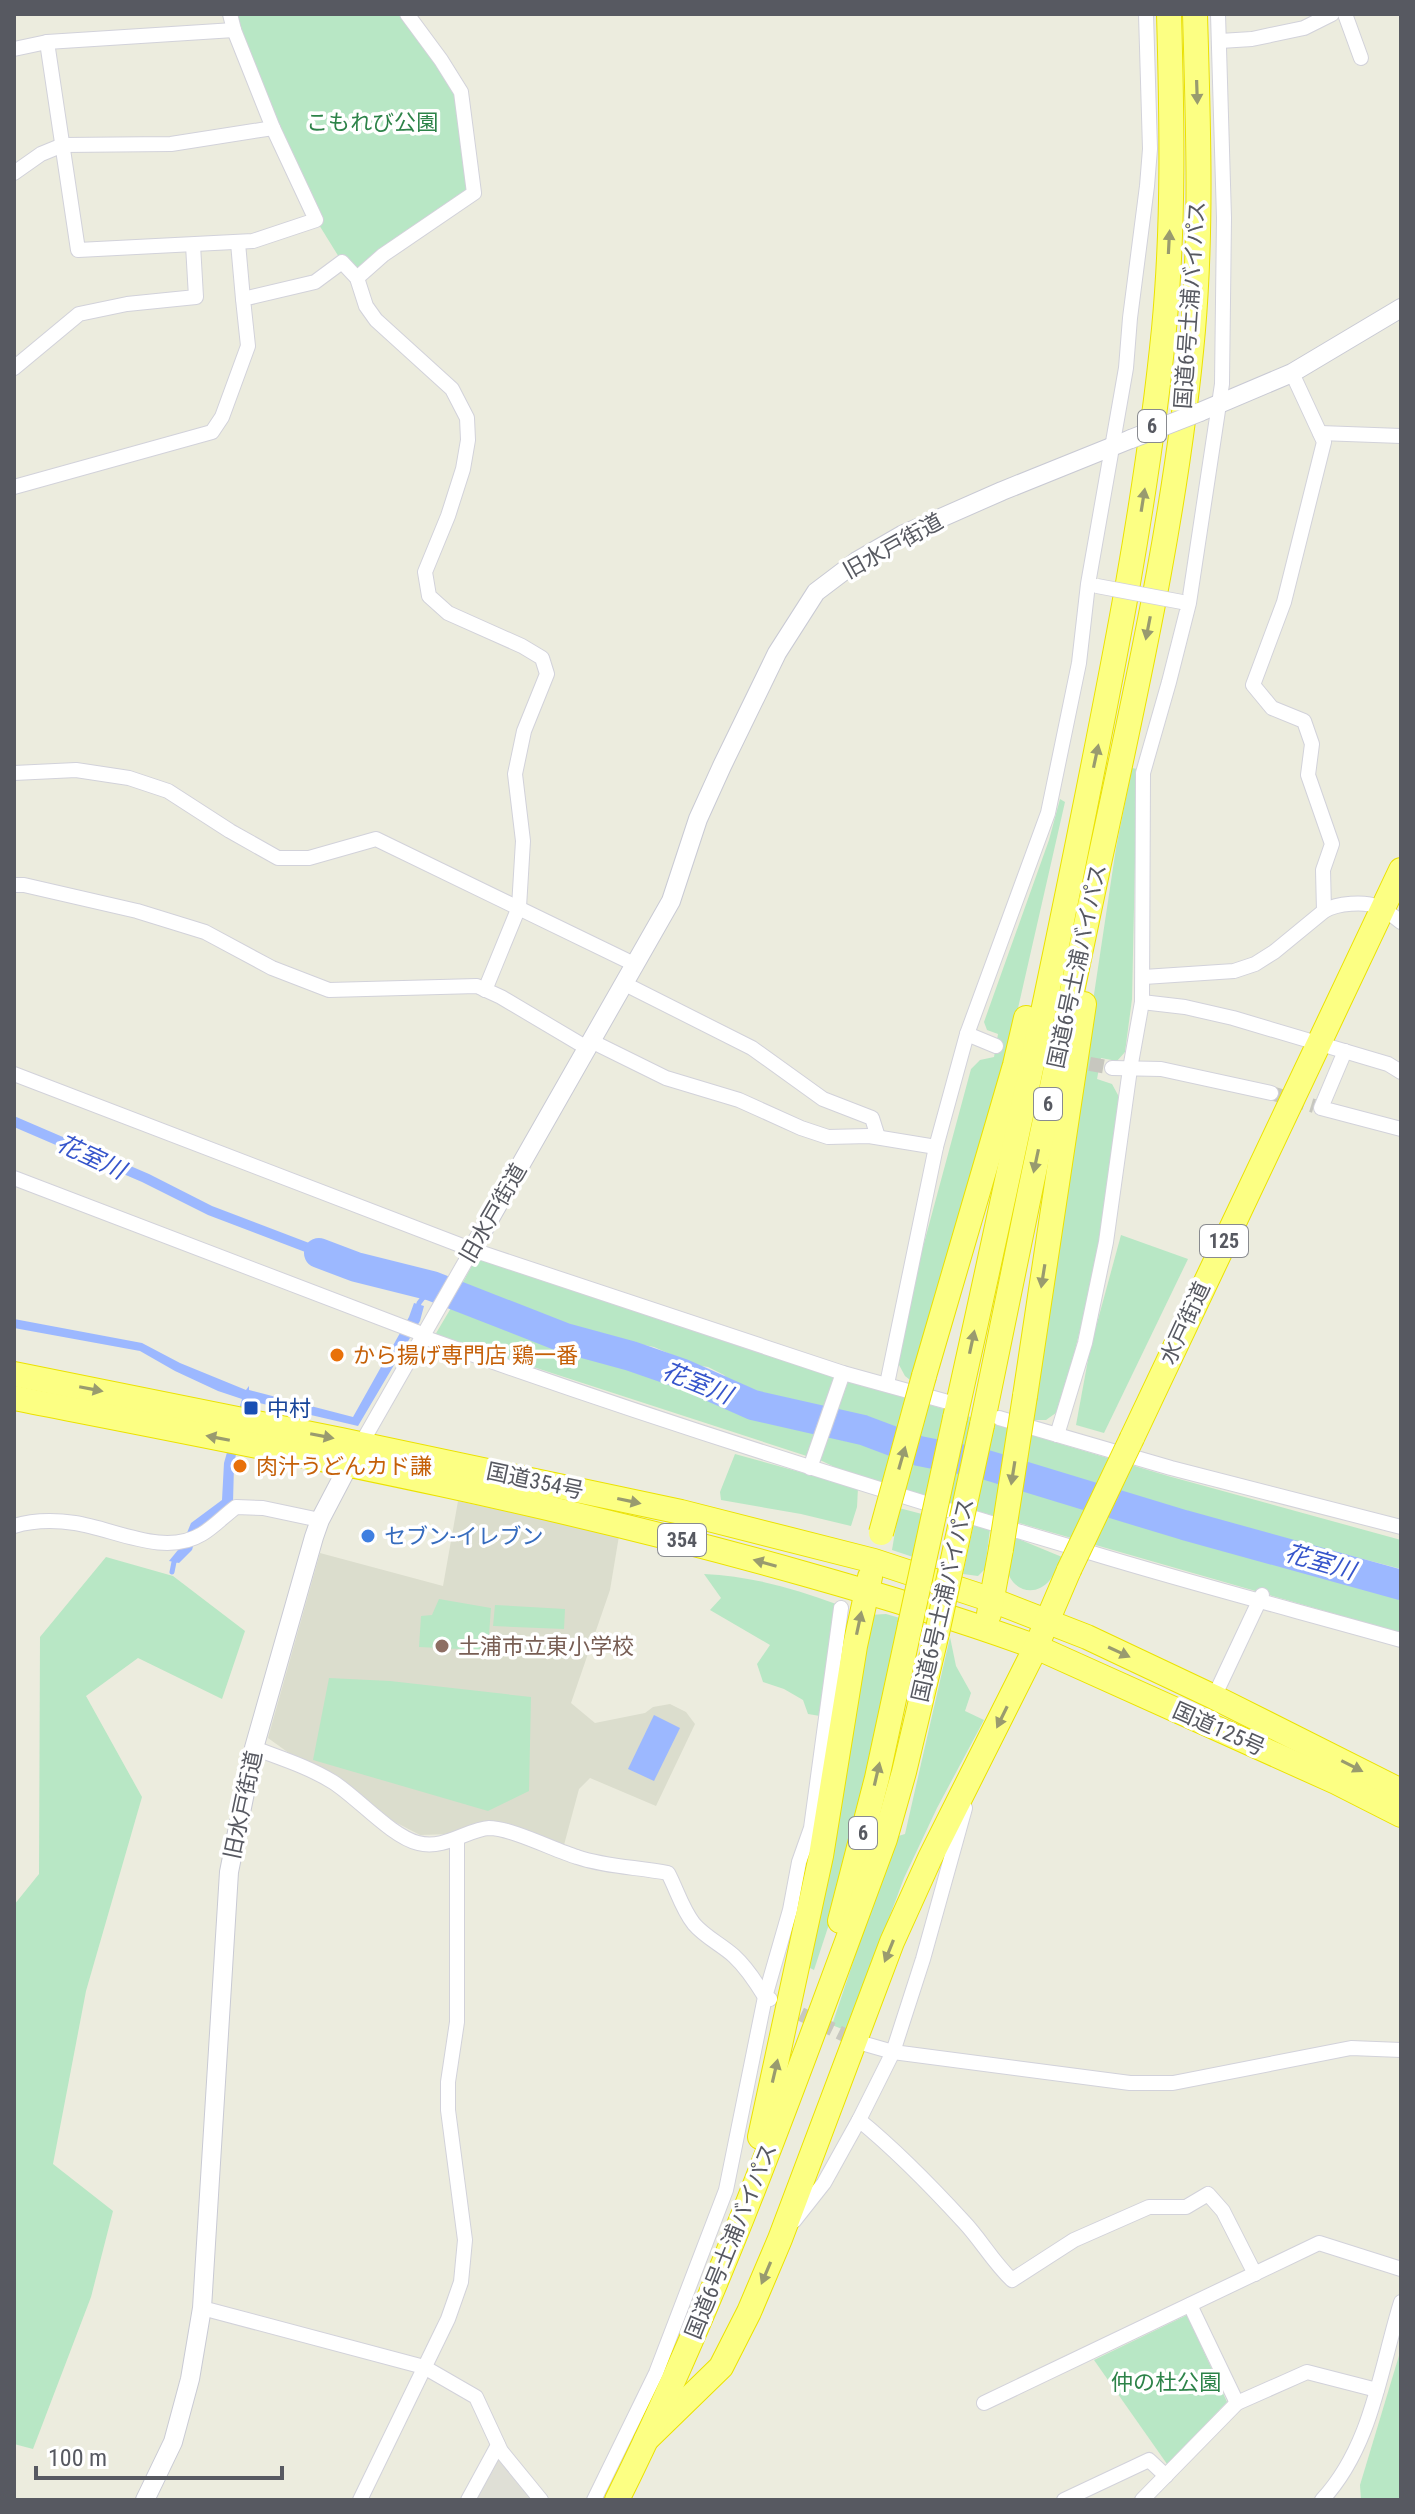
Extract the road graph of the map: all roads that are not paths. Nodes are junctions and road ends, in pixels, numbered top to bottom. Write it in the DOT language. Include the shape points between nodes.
graph roads {
  1 [pos="230,14"];
  2 [pos="407,14"];
  3 [pos="1146,14"];
  4 [pos="1169,14"];
  5 [pos="1195,14"];
  6 [pos="1218,14"];
  7 [pos="1332,14"];
  8 [pos="1345,14"];
  9 [pos="234,30"];
  10 [pos="1220,41"];
  11 [pos="47,42"];
  12 [pos="14,49"];
  13 [pos="1361,58"];
  14 [pos="273,128"];
  15 [pos="63,145"];
  16 [pos="14,173"];
  17 [pos="238,243"];
  18 [pos="193,245"];
  19 [pos="357,278"];
  20 [pos="243,299"];
  21 [pos="1401,308"];
  22 [pos="14,368"];
  23 [pos="1292,373"];
  24 [pos="1219,404"];
  25 [pos="1320,433"];
  26 [pos="1401,436"];
  27 [pos="1112,446"];
  28 [pos="14,487"];
  29 [pos="1092,585"];
  30 [pos="1186,602"];
  31 [pos="14,773"];
  32 [pos="1116,784"];
  33 [pos="1080,832"];
  34 [pos="1401,870"];
  35 [pos="14,885"];
  36 [pos="519,907"];
  37 [pos="1324,911"];
  38 [pos="1392,915"];
  39 [pos="634,964"];
  40 [pos="1144,977"];
  41 [pos="623,983"];
  42 [pos="485,990"];
  43 [pos="1142,1002"];
  44 [pos="967,1034"];
  45 [pos="589,1045"];
  46 [pos="1318,1045"];
  47 [pos="996,1046"];
  48 [pos="1345,1051"];
  49 [pos="1112,1068"];
  50 [pos="1130,1069"];
  51 [pos="1401,1072"];
  52 [pos="14,1074"];
  53 [pos="1271,1093"];
  54 [pos="1401,1129"];
  55 [pos="878,1137"];
  56 [pos="936,1147"];
  57 [pos="14,1178"];
  58 [pos="471,1253"];
  59 [pos="424,1334"];
  60 [pos="14,1374"];
  61 [pos="841,1376"];
  62 [pos="887,1384"];
  63 [pos="14,1398"];
  64 [pos="951,1410"];
  65 [pos="990,1421"];
  66 [pos="1057,1435"];
  67 [pos="355,1454"];
  68 [pos="811,1464"];
  69 [pos="320,1520"];
  70 [pos="14,1526"];
  71 [pos="1401,1527"];
  72 [pos="874,1561"];
  73 [pos="866,1592"];
  74 [pos="1260,1598"];
  75 [pos="992,1600"];
  76 [pos="841,1608"];
  77 [pos="1047,1621"];
  78 [pos="986,1629"];
  79 [pos="1401,1640"];
  80 [pos="1036,1647"];
  81 [pos="1214,1697"];
  82 [pos="254,1748"];
  83 [pos="974,1772"];
  84 [pos="1401,1791"];
  85 [pos="1401,1815"];
  86 [pos="457,1840"];
  87 [pos="765,1997"];
  88 [pos="781,2004"];
  89 [pos="811,2040"];
  90 [pos="865,2044"];
  91 [pos="1401,2050"];
  92 [pos="893,2052"];
  93 [pos="859,2120"];
  94 [pos="748,2202"];
  95 [pos="780,2239"];
  96 [pos="1401,2269"];
  97 [pos="1255,2274"];
  98 [pos="1401,2302"];
  99 [pos="1190,2305"];
  100 [pos="202,2308"];
  101 [pos="424,2367"];
  102 [pos="1377,2390"];
  103 [pos="984,2403"];
  104 [pos="1237,2403"];
  105 [pos="646,2440"];
  106 [pos="498,2445"];
  107 [pos="1166,2476"];
  108 [pos="145,2500"];
  109 [pos="360,2500"];
  110 [pos="468,2500"];
  111 [pos="541,2500"];
  112 [pos="594,2500"];
  113 [pos="617,2500"];
  114 [pos="1064,2500"];
  115 [pos="1142,2500"];
  116 [pos="1322,2500"];
  1 -- 9 [label="street"];
  2 -- 19 [label="street" via="461,92 474,193"];
  3 -- 27 [label="street" via="1150,149"];
  33 -- 4 [label="highway, 国道6号土浦バイパス / 6, one-way" via="1138,531 1164,327 1172,116"];
  5 -- 32 [label="highway, 国道6号土浦バイパス / 6, one-way" via="1198,215 1193,330 1173,492"];
  6 -- 10 [label="street"];
  7 -- 10 [label="street" via="1304,28"];
  8 -- 13 [label="street"];
  9 -- 11 [label="street"];
  9 -- 14 [label="street"];
  10 -- 24 [label="street" via="1224,218"];
  11 -- 12 [label="street"];
  11 -- 15 [label="street"];
  14 -- 15 [label="street" via="171,144"];
  14 -- 17 [label="street" via="316,220"];
  15 -- 16 [label="street"];
  15 -- 18 [label="street" via="78,250"];
  17 -- 18 [label="street"];
  17 -- 20 [label="street"];
  18 -- 22 [label="street" via="196,297 79,314"];
  19 -- 20 [label="street" via="342,262 315,282"];
  19 -- 36 [label="street" via="376,320 452,389 467,418 463,469 425,572 429,596 448,613 542,658 547,674 524,731 515,774 523,841"];
  20 -- 28 [label="street" via="248,346 212,432"];
  21 -- 23 [label="street, 旧水戸街道"];
  23 -- 24 [label="street, 旧水戸街道"];
  23 -- 25 [label="street"];
  24 -- 27 [label="street, 旧水戸街道, bridge"];
  24 -- 30 [label="street"];
  25 -- 26 [label="street"];
  25 -- 37 [label="street" via="1324,442 1284,602 1253,685 1272,708 1304,721 1312,744 1308,775 1332,844 1323,870"];
  27 -- 29 [label="street"];
  27 -- 39 [label="street, 旧水戸街道" via="902,535 816,592 763,681 698,819 671,901"];
  29 -- 30 [label="street, bridge"];
  29 -- 44 [label="street" via="1048,813"];
  30 -- 40 [label="street" via="1143,773"];
  31 -- 36 [label="street" via="76,770 129,778 168,791 278,858 309,858 376,839"];
  32 -- 65 [label="highway, 国道6号土浦バイパス / 6, one-way"];
  32 -- 75 [label="highway, one-way, bridge"];
  64 -- 33 [label="highway, 国道6号土浦バイパス / 6, one-way" via="1032,1070"];
  72 -- 33 [label="highway, one-way, bridge" via="1015,1065 1062,871"];
  34 -- 38 [label="highway, 水戸街道 / 125"];
  35 -- 42 [label="street" via="137,911 205,932 272,968 329,990"];
  36 -- 39 [label="street"];
  36 -- 42 [label="street"];
  37 -- 38 [label="street" via="1372,904"];
  37 -- 40 [label="street" via="1255,964 1234,971"];
  38 -- 46 [label="highway, 水戸街道 / 125"];
  39 -- 41 [label="street, 旧水戸街道"];
  40 -- 43 [label="street"];
  41 -- 45 [label="street, 旧水戸街道"];
  41 -- 55 [label="street" via="752,1048 823,1099 872,1118"];
  42 -- 45 [label="street"];
  43 -- 46 [label="street" via="1233,1018"];
  43 -- 50 [label="street"];
  44 -- 47 [label="street"];
  44 -- 56 [label="street"];
  45 -- 55 [label="street" via="814,1133"];
  45 -- 58 [label="street, 旧水戸街道"];
  46 -- 48 [label="street"];
  46 -- 77 [label="highway, 水戸街道 / 125, bridge"];
  48 -- 51 [label="street"];
  48 -- 54 [label="street" via="1318,1107"];
  49 -- 50 [label="street"];
  50 -- 53 [label="street" via="1161,1069"];
  50 -- 66 [label="street" via="1106,1242 1085,1343"];
  52 -- 58 [label="street"];
  55 -- 56 [label="street"];
  56 -- 62 [label="street"];
  57 -- 59 [label="street"];
  58 -- 59 [label="street, 旧水戸街道"];
  58 -- 61 [label="street"];
  59 -- 67 [label="street, 旧水戸街道"];
  59 -- 68 [label="street" via="573,1391"];
  60 -- 67 [label="highway, 国道354号 / 354, one-way"];
  61 -- 62 [label="street"];
  61 -- 68 [label="street"];
  62 -- 64 [label="street"];
  67 -- 63 [label="highway, 国道354号 / 354, one-way"];
  89 -- 64 [label="highway, 国道6号土浦バイパス / 6, one-way, bridge" via="877,1778"];
  65 -- 66 [label="street"];
  65 -- 89 [label="highway, 国道6号土浦バイパス / 6, bridge" via="885,1839"];
  66 -- 71 [label="street" via="1288,1502"];
  67 -- 69 [label="street, 旧水戸街道"];
  67 -- 72 [label="highway, 国道354号 / 354, one-way" via="681,1512"];
  73 -- 67 [label="highway, 国道354号 / 354, one-way"];
  68 -- 74 [label="street" via="1095,1554"];
  69 -- 70 [label="street" via="236,1507 201,1534 161,1543 67,1522"];
  69 -- 82 [label="street, 旧水戸街道"];
  72 -- 73 [label="highway"];
  72 -- 75 [label="highway, 国道354号 / 354"];
  73 -- 78 [label="highway, 国道354号 / 354"];
  94 -- 73 [label="highway, one-way" via="821,1856"];
  74 -- 79 [label="street"];
  74 -- 81 [label="street"];
  75 -- 77 [label="highway, 国道354号 / 354"];
  75 -- 78 [label="highway"];
  76 -- 87 [label="street" via="811,1828"];
  77 -- 80 [label="highway, 水戸街道 / 125"];
  77 -- 81 [label="highway, 国道125号, one-way"];
  78 -- 80 [label="highway, 国道354号 / 354"];
  80 -- 83 [label="highway, 水戸街道, one-way"];
  80 -- 85 [label="highway, 国道125号"];
  81 -- 84 [label="highway, 国道125号, one-way"];
  82 -- 86 [label="street" via="332,1781 417,1843"];
  82 -- 100 [label="street, 旧水戸街道" via="229,1872"];
  83 -- 92 [label="street"];
  83 -- 95 [label="highway, 水戸街道, one-way" via="892,1942"];
  86 -- 87 [label="street" via="489,1828 577,1857 668,1873 695,1926 745,1966"];
  86 -- 101 [label="street" via="457,2022 448,2110 465,2240 461,2282"];
  87 -- 88 [label="street"];
  87 -- 112 [label="street" via="726,2190 656,2373"];
  89 -- 94 [label="highway, 国道6号土浦バイパス / 6"];
  90 -- 92 [label="street"];
  91 -- 92 [label="street" via="1340,2050 1173,2083 1130,2083"];
  92 -- 93 [label="street"];
  93 -- 95 [label="street" via="824,2183"];
  93 -- 97 [label="street" via="895,2150 1012,2280 1074,2240 1149,2207 1186,2207 1208,2194 1223,2211"];
  94 -- 105 [label="highway, 国道6号土浦バイパス / 6"];
  95 -- 105 [label="highway, 水戸街道, one-way" via="721,2367"];
  96 -- 97 [label="street" via="1319,2243"];
  97 -- 99 [label="street"];
  98 -- 102 [label="street"];
  99 -- 103 [label="street"];
  99 -- 104 [label="street"];
  100 -- 101 [label="street"];
  100 -- 108 [label="street, 旧水戸街道" via="173,2442"];
  101 -- 106 [label="street" via="476,2397"];
  101 -- 109 [label="street"];
  102 -- 104 [label="street" via="1307,2372"];
  102 -- 116 [label="street" via="1350,2463"];
  104 -- 107 [label="street"];
  105 -- 113 [label="highway, 6"];
  106 -- 110 [label="street"];
  106 -- 111 [label="street"];
  107 -- 114 [label="street" via="1149,2460"];
  107 -- 115 [label="street"];
}
